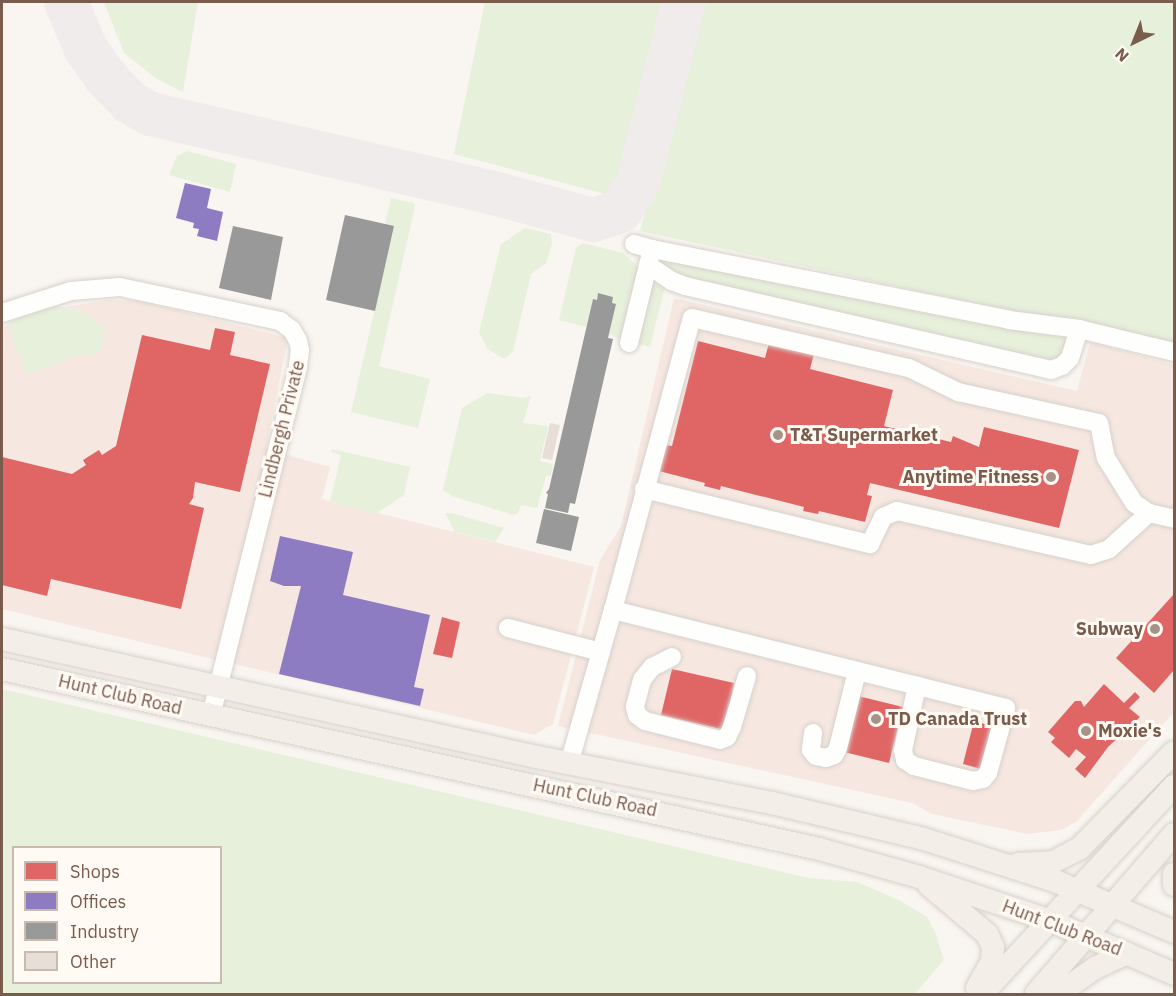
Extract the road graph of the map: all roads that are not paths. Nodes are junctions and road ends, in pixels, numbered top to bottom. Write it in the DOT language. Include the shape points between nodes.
graph roads {
  1 [pos="645,253"];
  2 [pos="2,314"];
  3 [pos="1079,329"];
  4 [pos="629,343"];
  5 [pos="1174,352"];
  6 [pos="644,489"];
  7 [pos="1149,513"];
  8 [pos="1174,519"];
  9 [pos="613,610"];
  10 [pos="508,628"];
  11 [pos="2,639"];
  12 [pos="601,652"];
  13 [pos="672,657"];
  14 [pos="2,669"];
  15 [pos="857,671"];
  16 [pos="747,676"];
  17 [pos="917,686"];
  18 [pos="218,687"];
  19 [pos="211,716"];
  20 [pos="813,733"];
  21 [pos="1174,752"];
  22 [pos="569,764"];
  23 [pos="1174,786"];
  24 [pos="564,791"];
  25 [pos="1174,834"];
  26 [pos="1005,864"];
  27 [pos="1174,874"];
  28 [pos="918,877"];
  29 [pos="1174,885"];
  30 [pos="1078,891"];
  31 [pos="1113,906"];
  32 [pos="1051,921"];
  33 [pos="1174,932"];
  34 [pos="1088,935"];
  35 [pos="1127,953"];
  36 [pos="1174,974"];
  37 [pos="973,994"];
  38 [pos="982,994"];
  39 [pos="1036,994"];
  40 [pos="1058,994"];
  1 -- 3 [label="street" via="1009,320"];
  1 -- 3 [label="street" via="672,281 685,286 1051,370 1070,358"];
  1 -- 4 [label="street"];
  2 -- 18 [label="street, Lindbergh Private" via="71,291 120,287 252,314 280,321 292,330 300,350 298,367"];
  3 -- 5 [label="street"];
  6 -- 7 [label="street" via="870,544 883,517 897,511 1091,555 1109,549"];
  6 -- 7 [label="street" via="692,318 909,368 958,392 1099,423 1106,458 1134,503"];
  6 -- 9 [label="street"];
  7 -- 8 [label="street"];
  9 -- 12 [label="street"];
  9 -- 15 [label="street"];
  10 -- 12 [label="street"];
  11 -- 18 [label="main road, Hunt Club Road"];
  12 -- 22 [label="street"];
  13 -- 16 [label="street" via="652,667 642,680 635,707 637,715 720,740 727,737 732,727"];
  14 -- 19 [label="main road, Hunt Club Road"];
  15 -- 17 [label="street"];
  15 -- 20 [label="street" via="834,755 816,756 811,750"];
  17 -- 17 [label="street" via="1006,708 983,779 974,781 905,760 903,750"];
  18 -- 19 [label="street, Lindbergh Private"];
  18 -- 22 [label="main road, Hunt Club Road"];
  19 -- 24 [label="main road, Hunt Club Road"];
  21 -- 26 [label="main road" via="1080,849 1053,862"];
  22 -- 24 [label="main road"];
  22 -- 26 [label="main road, Hunt Club Road" via="772,803 924,839"];
  23 -- 30 [label="main road"];
  24 -- 28 [label="main road, Hunt Club Road" via="819,849"];
  25 -- 31 [label="main road"];
  26 -- 30 [label="main road, Hunt Club Road"];
  27 -- 29 [label="main road"];
  28 -- 32 [label="main road, Hunt Club Road"];
  28 -- 37 [label="main road" via="987,934 993,947 992,961"];
  30 -- 31 [label="main road, Hunt Club Road"];
  30 -- 32 [label="main road"];
  31 -- 33 [label="main road, Hunt Club Road"];
  31 -- 34 [label="main road"];
  32 -- 34 [label="main road, Hunt Club Road"];
  32 -- 38 [label="main road"];
  34 -- 35 [label="main road, Hunt Club Road"];
  34 -- 39 [label="main road"];
  35 -- 36 [label="main road, Hunt Club Road"];
  35 -- 40 [label="main road" via="1095,968"];
}
